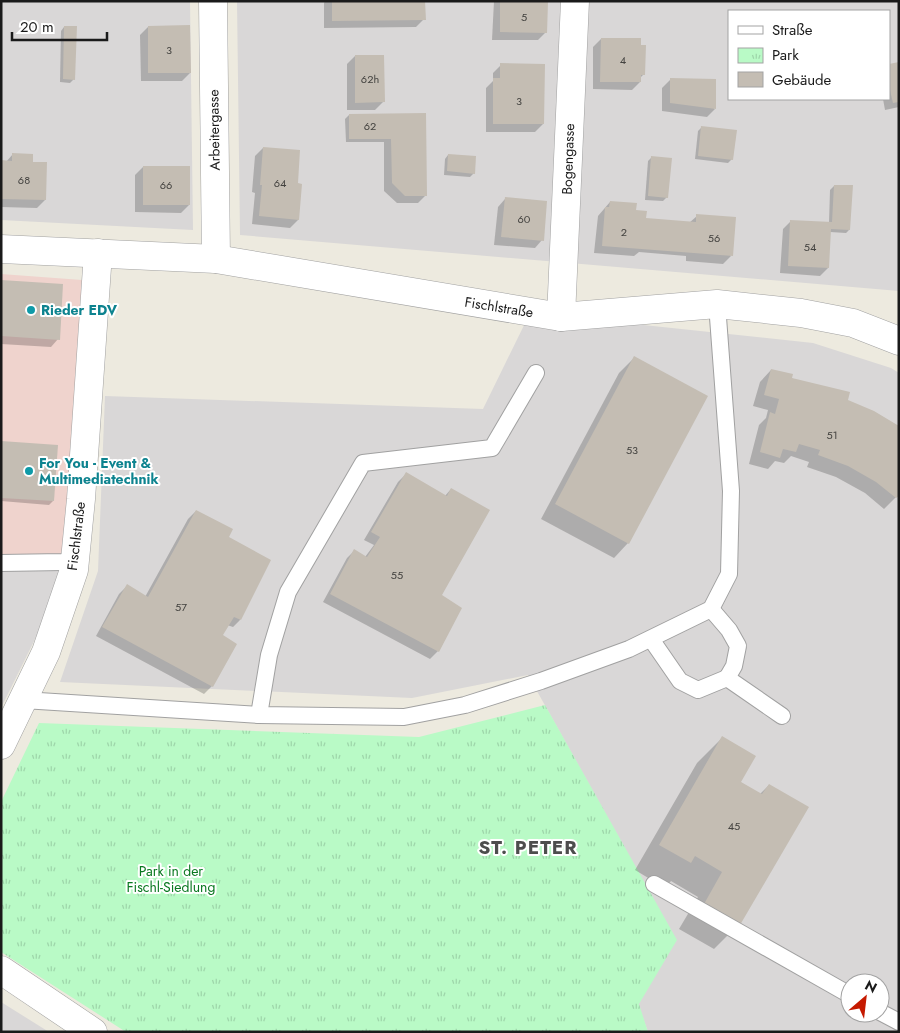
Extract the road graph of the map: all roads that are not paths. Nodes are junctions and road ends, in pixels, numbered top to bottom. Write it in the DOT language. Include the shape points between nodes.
graph roads {
  1 [pos="213,1"];
  2 [pos="575,1"];
  3 [pos="1,249"];
  4 [pos="98,253"];
  5 [pos="216,260"];
  6 [pos="717,304"];
  7 [pos="562,317"];
  8 [pos="899,341"];
  9 [pos="536,373"];
  10 [pos="76,558"];
  11 [pos="1,563"];
  12 [pos="711,609"];
  13 [pos="651,639"];
  14 [pos="727,678"];
  15 [pos="23,700"];
  16 [pos="259,715"];
  17 [pos="782,716"];
  18 [pos="1,745"];
  19 [pos="654,884"];
  20 [pos="1,970"];
  21 [pos="840,989"];
  22 [pos="93,1032"];
  1 -- 5 [label="street, Arbeitergasse"];
  2 -- 7 [label="street, Bogengasse"];
  3 -- 4 [label="street, Fischlstraße"];
  4 -- 5 [label="street, Fischlstraße"];
  4 -- 10 [label="street, Fischlstraße"];
  5 -- 7 [label="street, Fischlstraße"];
  6 -- 7 [label="street, Fischlstraße"];
  6 -- 8 [label="street, Fischlstraße" via="801,313 853,323"];
  6 -- 12 [label="lane" via="731,491 729,574"];
  9 -- 16 [label="lane" via="492,448 363,463 288,592 269,655"];
  10 -- 11 [label="lane" via="63,562"];
  10 -- 15 [label="street, Fischlstraße" via="46,652"];
  12 -- 13 [label="lane"];
  12 -- 14 [label="lane" via="738,646 734,666"];
  13 -- 14 [label="lane" via="680,681 698,690"];
  13 -- 16 [label="lane" via="541,681 465,705 404,717"];
  14 -- 17 [label="lane"];
  15 -- 16 [label="lane"];
  15 -- 18 [label="street, Fischlstraße"];
  19 -- 21 [label="lane"];
  20 -- 22 [label="street"];
}
